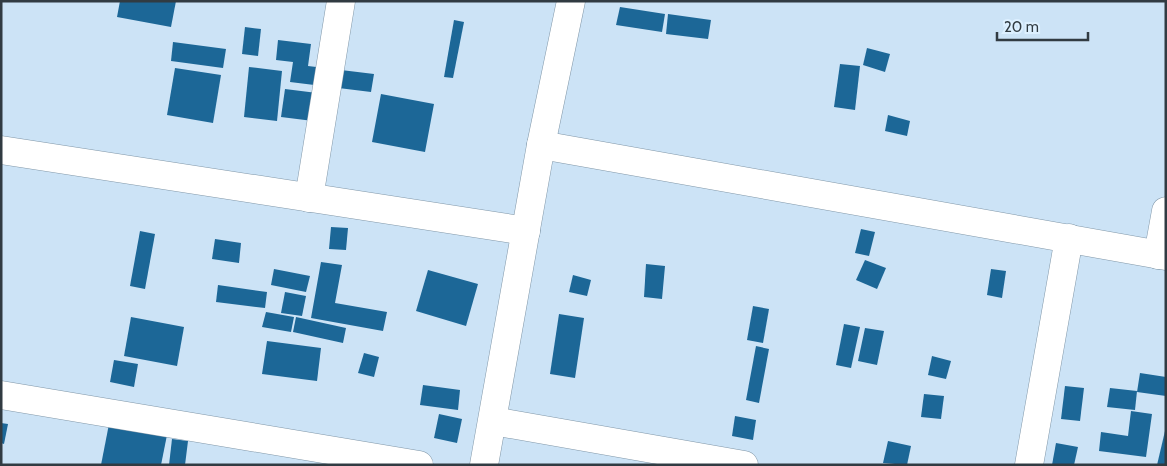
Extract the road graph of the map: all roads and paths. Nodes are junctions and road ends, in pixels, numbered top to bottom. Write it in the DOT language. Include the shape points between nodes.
graph roads {
  1 [pos="341,1"];
  2 [pos="569,2"];
  3 [pos="541,145"];
  4 [pos="1,150"];
  5 [pos="309,198"];
  6 [pos="1166,210"];
  7 [pos="526,231"];
  8 [pos="1069,238"];
  9 [pos="1162,255"];
  10 [pos="1,395"];
  11 [pos="493,421"];
  12 [pos="419,465"];
  13 [pos="484,465"];
  14 [pos="744,465"];
  15 [pos="1028,465"];
  1 -- 5 [label="street"];
  2 -- 3 [label="street"];
  3 -- 7 [label="street"];
  3 -- 8 [label="street"];
  4 -- 5 [label="street"];
  5 -- 7 [label="street"];
  6 -- 9 [label="street"];
  7 -- 11 [label="street"];
  8 -- 9 [label="street"];
  8 -- 15 [label="street"];
  10 -- 12 [label="street"];
  11 -- 13 [label="street"];
  11 -- 14 [label="street"];
}
